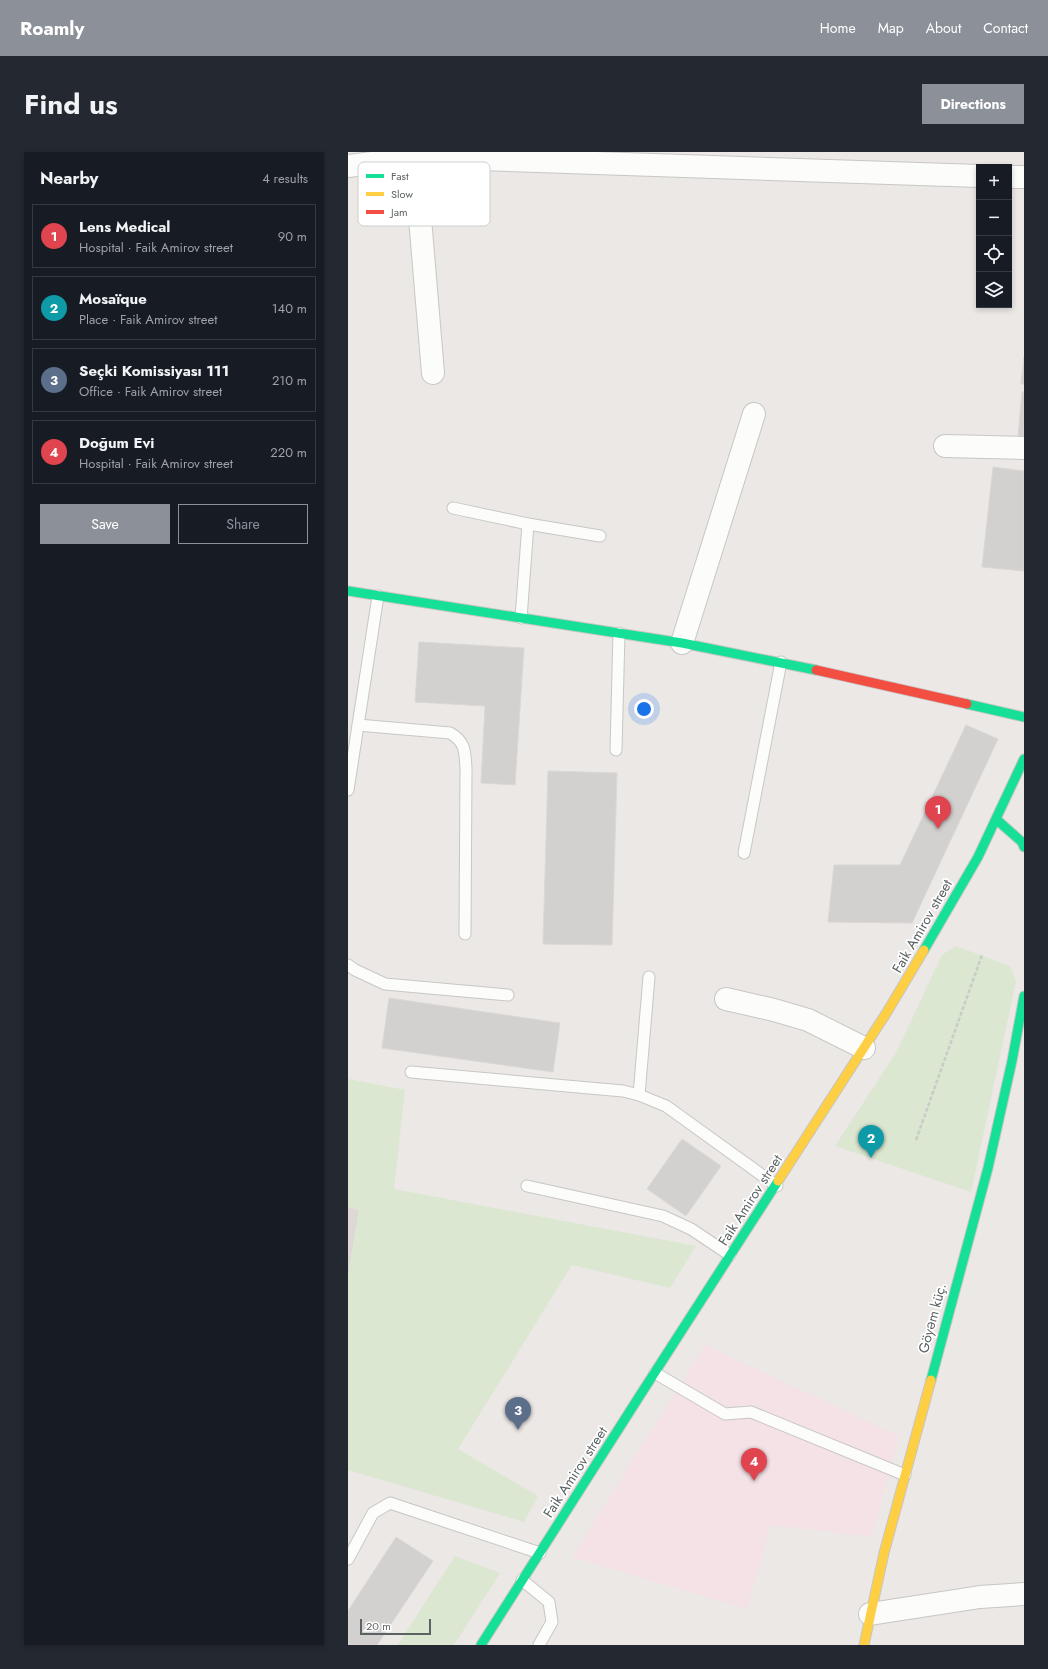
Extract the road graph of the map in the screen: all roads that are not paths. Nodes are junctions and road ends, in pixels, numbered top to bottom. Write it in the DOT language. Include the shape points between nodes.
graph roads {
  1 [pos="547,156"];
  2 [pos="415,159"];
  3 [pos="386,162"];
  4 [pos="415,162"];
  5 [pos="358,165"];
  6 [pos="348,166"];
  7 [pos="976,176"];
  8 [pos="1012,177"];
  9 [pos="1024,177"];
  10 [pos="421,226"];
  11 [pos="433,373"];
  12 [pos="754,414"];
  13 [pos="945,446"];
  14 [pos="1024,448"];
  15 [pos="453,508"];
  16 [pos="528,524"];
  17 [pos="600,536"];
  18 [pos="348,591"];
  19 [pos="378,596"];
  20 [pos="521,618"];
  21 [pos="619,633"];
  22 [pos="682,643"];
  23 [pos="781,662"];
  24 [pos="1024,717"];
  25 [pos="358,725"];
  26 [pos="616,750"];
  27 [pos="1024,761"];
  28 [pos="348,790"];
  29 [pos="997,820"];
  30 [pos="1024,847"];
  31 [pos="744,853"];
  32 [pos="465,934"];
  33 [pos="348,965"];
  34 [pos="649,977"];
  35 [pos="508,996"];
  36 [pos="1024,996"];
  37 [pos="726,999"];
  38 [pos="864,1048"];
  39 [pos="411,1072"];
  40 [pos="639,1095"];
  41 [pos="527,1186"];
  42 [pos="777,1186"];
  43 [pos="730,1255"];
  44 [pos="655,1373"];
  45 [pos="905,1475"];
  46 [pos="540,1553"];
  47 [pos="348,1559"];
  48 [pos="522,1580"];
  49 [pos="1024,1594"];
  50 [pos="870,1614"];
  51 [pos="481,1645"];
  52 [pos="539,1645"];
  53 [pos="864,1645"];
  1 -- 2 [label="street"];
  1 -- 7 [label="street"];
  2 -- 3 [label="street"];
  2 -- 4 [label="street"];
  5 -- 6 [label="street"];
  8 -- 9 [label="street"];
  10 -- 11 [label="street"];
  12 -- 22 [label="street"];
  13 -- 14 [label="street"];
  15 -- 16 [label="lane"];
  16 -- 17 [label="lane"];
  16 -- 20 [label="lane"];
  18 -- 19 [label="main road"];
  19 -- 20 [label="main road"];
  19 -- 25 [label="lane"];
  20 -- 21 [label="main road"];
  21 -- 22 [label="main road"];
  21 -- 26 [label="lane"];
  22 -- 23 [label="main road"];
  23 -- 24 [label="main road"];
  23 -- 31 [label="lane"];
  25 -- 28 [label="lane"];
  25 -- 32 [label="lane" via="450,733 459,738 465,752 466,769"];
  27 -- 29 [label="main road, Faik Amirov street"];
  29 -- 30 [label="main road" via="1022,842"];
  29 -- 38 [label="main road, Faik Amirov street" via="966,879"];
  33 -- 35 [label="lane" via="385,984"];
  34 -- 40 [label="lane"];
  36 -- 45 [label="main road, Göyəm küç." via="988,1168"];
  37 -- 38 [label="street" via="808,1020"];
  38 -- 42 [label="main road, Faik Amirov street"];
  39 -- 40 [label="lane" via="623,1091"];
  40 -- 42 [label="lane" via="666,1106"];
  41 -- 43 [label="lane" via="663,1216 690,1229"];
  42 -- 43 [label="main road, Faik Amirov street"];
  43 -- 44 [label="main road, Faik Amirov street"];
  44 -- 45 [label="lane" via="725,1414 751,1412"];
  44 -- 46 [label="main road, Faik Amirov street"];
  45 -- 50 [label="main road, Göyəm küç."];
  46 -- 47 [label="lane" via="390,1503 373,1513"];
  46 -- 48 [label="main road, Faik Amirov street"];
  48 -- 51 [label="main road, Faik Amirov street"];
  48 -- 52 [label="lane" via="549,1602 552,1622"];
  49 -- 50 [label="street"];
  50 -- 53 [label="main road, Göyəm küç."];
}
